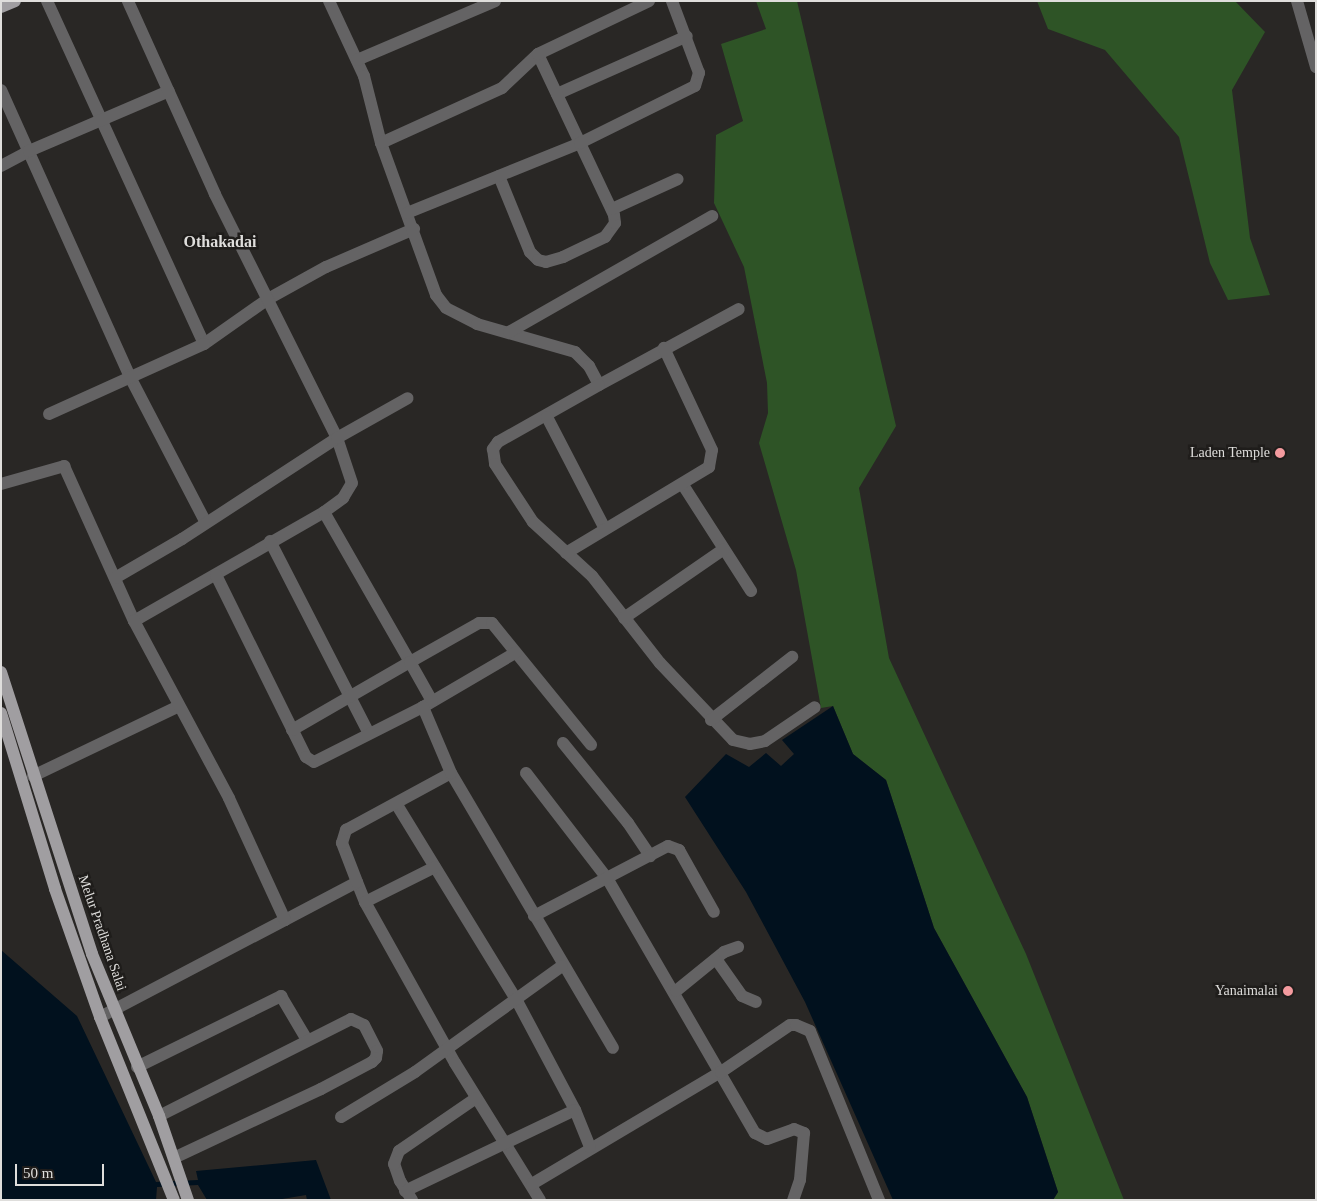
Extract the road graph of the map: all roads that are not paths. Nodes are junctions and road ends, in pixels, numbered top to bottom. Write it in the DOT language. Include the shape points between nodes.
graph roads {
  1 [pos="15,1"];
  2 [pos="47,1"];
  3 [pos="128,1"];
  4 [pos="329,1"];
  5 [pos="649,1"];
  6 [pos="672,1"];
  7 [pos="1297,1"];
  8 [pos="490,2"];
  9 [pos="1,7"];
  10 [pos="687,36"];
  11 [pos="538,54"];
  12 [pos="356,60"];
  13 [pos="1316,67"];
  14 [pos="1,90"];
  15 [pos="168,91"];
  16 [pos="557,94"];
  17 [pos="100,120"];
  18 [pos="381,143"];
  19 [pos="580,143"];
  20 [pos="29,151"];
  21 [pos="1,166"];
  22 [pos="499,176"];
  23 [pos="678,179"];
  24 [pos="612,210"];
  25 [pos="407,213"];
  26 [pos="712,216"];
  27 [pos="414,229"];
  28 [pos="268,299"];
  29 [pos="739,309"];
  30 [pos="509,332"];
  31 [pos="204,344"];
  32 [pos="664,348"];
  33 [pos="129,375"];
  34 [pos="599,385"];
  35 [pos="408,398"];
  36 [pos="48,414"];
  37 [pos="547,417"];
  38 [pos="336,438"];
  39 [pos="1,484"];
  40 [pos="684,485"];
  41 [pos="324,512"];
  42 [pos="205,522"];
  43 [pos="605,528"];
  44 [pos="270,541"];
  45 [pos="724,548"];
  46 [pos="566,553"];
  47 [pos="216,574"];
  48 [pos="115,578"];
  49 [pos="751,591"];
  50 [pos="624,618"];
  51 [pos="134,621"];
  52 [pos="516,653"];
  53 [pos="792,657"];
  54 [pos="410,662"];
  55 [pos="1,672"];
  56 [pos="349,697"];
  57 [pos="427,704"];
  58 [pos="179,706"];
  59 [pos="815,707"];
  60 [pos="1,713"];
  61 [pos="711,720"];
  62 [pos="292,730"];
  63 [pos="368,732"];
  64 [pos="5,739"];
  65 [pos="563,743"];
  66 [pos="591,745"];
  67 [pos="526,772"];
  68 [pos="451,773"];
  69 [pos="33,776"];
  70 [pos="397,805"];
  71 [pos="650,856"];
  72 [pos="435,867"];
  73 [pos="607,878"];
  74 [pos="357,882"];
  75 [pos="365,902"];
  76 [pos="714,912"];
  77 [pos="534,916"];
  78 [pos="285,920"];
  79 [pos="738,947"];
  80 [pos="716,959"];
  81 [pos="562,966"];
  82 [pos="676,991"];
  83 [pos="516,999"];
  84 [pos="756,1002"];
  85 [pos="113,1010"];
  86 [pos="100,1017"];
  87 [pos="307,1040"];
  88 [pos="612,1048"];
  89 [pos="447,1049"];
  90 [pos="137,1066"];
  91 [pos="722,1072"];
  92 [pos="476,1098"];
  93 [pos="575,1110"];
  94 [pos="159,1116"];
  95 [pos="341,1117"];
  96 [pos="504,1144"];
  97 [pos="590,1147"];
  98 [pos="174,1158"];
  99 [pos="532,1184"];
  100 [pos="175,1187"];
  101 [pos="409,1196"];
  102 [pos="188,1200"];
  103 [pos="540,1200"];
  104 [pos="793,1200"];
  105 [pos="879,1200"];
  1 -- 9 [label="main road"];
  2 -- 17 [label="street"];
  3 -- 15 [label="street"];
  4 -- 12 [label="street"];
  5 -- 11 [label="street"];
  6 -- 10 [label="street"];
  7 -- 13 [label="street"];
  8 -- 12 [label="street"];
  10 -- 16 [label="street"];
  10 -- 19 [label="street" via="699,74 695,86"];
  11 -- 16 [label="street"];
  11 -- 18 [label="street" via="502,88"];
  12 -- 18 [label="street" via="364,76"];
  14 -- 20 [label="street"];
  15 -- 17 [label="street"];
  15 -- 28 [label="street"];
  16 -- 19 [label="street"];
  17 -- 20 [label="street"];
  17 -- 31 [label="street"];
  18 -- 25 [label="street"];
  19 -- 22 [label="street"];
  19 -- 24 [label="street"];
  20 -- 21 [label="street"];
  20 -- 33 [label="street"];
  22 -- 24 [label="street" via="530,252 538,260 546,262 563,257 606,237 616,223"];
  22 -- 25 [label="street"];
  23 -- 24 [label="street"];
  25 -- 27 [label="street"];
  26 -- 30 [label="street"];
  27 -- 28 [label="street" via="326,267"];
  27 -- 30 [label="street" via="436,295 446,308 477,324"];
  28 -- 31 [label="street"];
  28 -- 38 [label="street"];
  29 -- 32 [label="street"];
  30 -- 34 [label="street" via="575,352 589,366"];
  31 -- 33 [label="street"];
  32 -- 34 [label="street"];
  32 -- 40 [label="street" via="712,450 709,467"];
  33 -- 36 [label="street" via="92,396"];
  33 -- 42 [label="street"];
  34 -- 37 [label="street"];
  35 -- 38 [label="street"];
  37 -- 43 [label="street"];
  37 -- 46 [label="street" via="498,442 492,456 533,522"];
  38 -- 41 [label="street" via="352,474 352,484 343,498"];
  38 -- 42 [label="street"];
  39 -- 48 [label="street" via="64,466"];
  40 -- 43 [label="street"];
  40 -- 45 [label="street"];
  41 -- 44 [label="street"];
  41 -- 54 [label="street"];
  42 -- 48 [label="street"];
  43 -- 46 [label="street"];
  44 -- 47 [label="street"];
  44 -- 56 [label="street"];
  45 -- 49 [label="street"];
  45 -- 50 [label="street"];
  46 -- 50 [label="street" via="592,576"];
  47 -- 51 [label="street"];
  47 -- 62 [label="street"];
  48 -- 51 [label="street"];
  50 -- 61 [label="street"];
  51 -- 58 [label="street"];
  52 -- 54 [label="street" via="496,626 486,621"];
  52 -- 57 [label="street"];
  52 -- 66 [label="street"];
  53 -- 61 [label="street"];
  54 -- 56 [label="street"];
  54 -- 57 [label="street"];
  55 -- 69 [label="main road, Melur Pradhana Salai"];
  56 -- 62 [label="street"];
  56 -- 63 [label="street"];
  57 -- 63 [label="street"];
  57 -- 68 [label="street"];
  58 -- 69 [label="street"];
  58 -- 78 [label="street" via="229,798"];
  59 -- 61 [label="street" via="765,741 750,744 733,740"];
  60 -- 64 [label="main road, Melur Pradhana Salai"];
  62 -- 63 [label="street" via="306,757 314,762"];
  64 -- 86 [label="main road, Melur Pradhana Salai"];
  65 -- 71 [label="street" via="628,823"];
  67 -- 73 [label="street"];
  68 -- 70 [label="street"];
  68 -- 77 [label="street"];
  69 -- 85 [label="main road, Melur Pradhana Salai"];
  70 -- 72 [label="street"];
  70 -- 74 [label="street" via="346,830 342,836 344,851"];
  71 -- 73 [label="street"];
  71 -- 76 [label="street" via="668,846 679,850"];
  72 -- 75 [label="street"];
  72 -- 83 [label="street"];
  73 -- 77 [label="street"];
  73 -- 82 [label="street"];
  74 -- 75 [label="street"];
  74 -- 78 [label="street"];
  75 -- 89 [label="street"];
  77 -- 81 [label="street"];
  78 -- 85 [label="street"];
  79 -- 80 [label="street"];
  80 -- 82 [label="street"];
  80 -- 84 [label="street" via="742,996"];
  81 -- 83 [label="street"];
  81 -- 88 [label="street"];
  82 -- 91 [label="street"];
  83 -- 89 [label="street"];
  83 -- 93 [label="street"];
  85 -- 86 [label="street"];
  85 -- 90 [label="main road, Melur Pradhana Salai"];
  86 -- 100 [label="main road, Melur Pradhana Salai"];
  87 -- 90 [label="street" via="281,996"];
  87 -- 94 [label="street"];
  87 -- 98 [label="street" via="351,1019 359,1021 364,1025 376,1058 321,1090"];
  89 -- 92 [label="street"];
  89 -- 95 [label="street"];
  90 -- 94 [label="main road, Melur Pradhana Salai"];
  91 -- 97 [label="street"];
  91 -- 104 [label="street" via="756,1133 767,1138 794,1128 804,1133 800,1180"];
  91 -- 105 [label="street" via="790,1025 804,1026 810,1031"];
  92 -- 96 [label="street"];
  92 -- 101 [label="street" via="400,1151 394,1164"];
  93 -- 96 [label="street"];
  93 -- 97 [label="street"];
  94 -- 98 [label="main road, Melur Pradhana Salai"];
  96 -- 99 [label="street"];
  96 -- 101 [label="street"];
  97 -- 99 [label="street"];
  98 -- 100 [label="main road, Melur Pradhana Salai"];
  99 -- 103 [label="street"];
  100 -- 102 [label="main road, Melur Pradhana Salai"];
}
